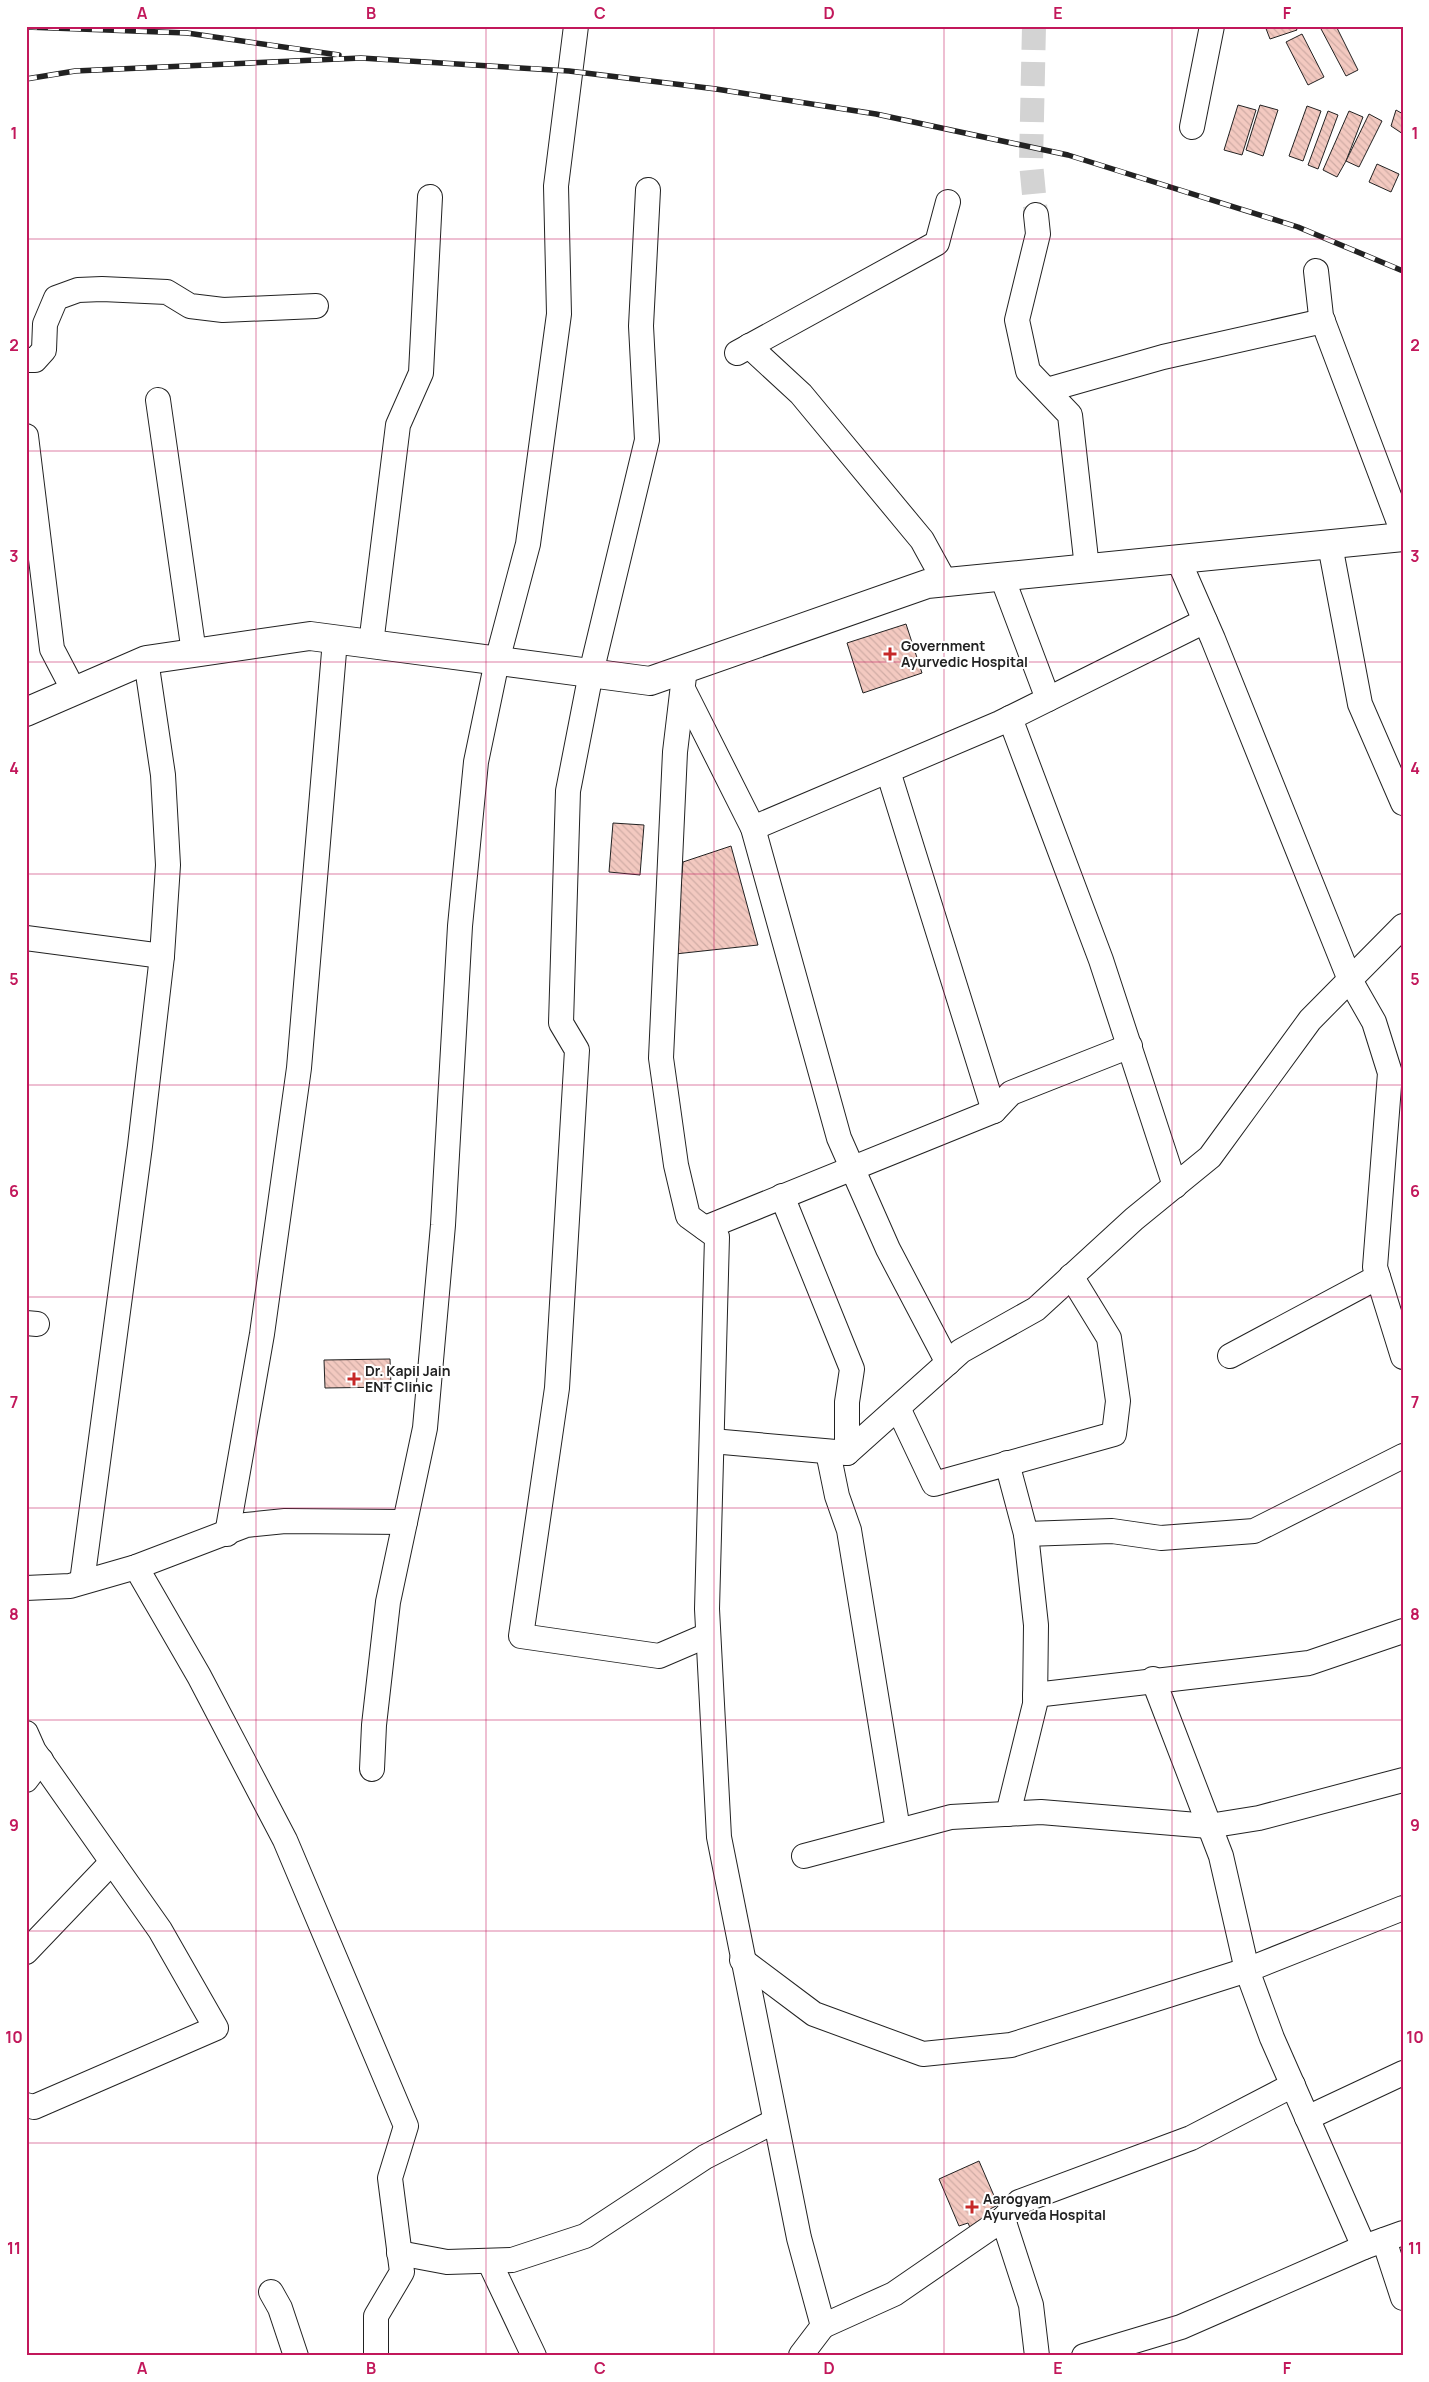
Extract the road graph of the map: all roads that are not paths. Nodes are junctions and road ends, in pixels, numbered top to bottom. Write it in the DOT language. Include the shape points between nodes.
graph roads {
  1 [pos="576,26"];
  2 [pos="1212,26"];
  3 [pos="1192,128"];
  4 [pos="648,190"];
  5 [pos="430,197"];
  6 [pos="948,202"];
  7 [pos="1036,215"];
  8 [pos="1316,272"];
  9 [pos="316,306"];
  10 [pos="1323,321"];
  11 [pos="26,360"];
  12 [pos="1047,390"];
  13 [pos="158,400"];
  14 [pos="26,436"];
  15 [pos="1403,533"];
  16 [pos="1403,537"];
  17 [pos="1330,545"];
  18 [pos="1178,559"];
  19 [pos="1087,568"];
  20 [pos="1002,577"];
  21 [pos="944,582"];
  22 [pos="1205,621"];
  23 [pos="335,640"];
  24 [pos="370,644"];
  25 [pos="194,653"];
  26 [pos="146,660"];
  27 [pos="497,661"];
  28 [pos="591,673"];
  29 [pos="684,679"];
  30 [pos="74,691"];
  31 [pos="1048,699"];
  32 [pos="26,712"];
  33 [pos="1010,718"];
  34 [pos="888,770"];
  35 [pos="1403,803"];
  36 [pos="753,828"];
  37 [pos="1403,926"];
  38 [pos="26,938"];
  39 [pos="162,956"];
  40 [pos="1350,980"];
  41 [pos="1130,1046"];
  42 [pos="994,1111"];
  43 [pos="852,1168"];
  44 [pos="1175,1186"];
  45 [pos="782,1196"];
  46 [pos="705,1228"];
  47 [pos="1072,1276"];
  48 [pos="1378,1277"];
  49 [pos="1230,1356"];
  50 [pos="1403,1357"];
  51 [pos="948,1363"];
  52 [pos="898,1408"];
  53 [pos="712,1441"];
  54 [pos="837,1453"];
  55 [pos="1403,1456"];
  56 [pos="1007,1463"];
  57 [pos="405,1522"];
  58 [pos="227,1534"];
  59 [pos="1026,1534"];
  60 [pos="136,1567"];
  61 [pos="82,1582"];
  62 [pos="26,1588"];
  63 [pos="1403,1631"];
  64 [pos="708,1635"];
  65 [pos="1153,1679"];
  66 [pos="1035,1695"];
  67 [pos="26,1733"];
  68 [pos="40,1760"];
  69 [pos="372,1769"];
  70 [pos="26,1780"];
  71 [pos="1403,1780"];
  72 [pos="1008,1814"];
  73 [pos="1209,1826"];
  74 [pos="898,1830"];
  75 [pos="804,1856"];
  76 [pos="112,1862"];
  77 [pos="1403,1908"];
  78 [pos="26,1952"];
  79 [pos="742,1960"];
  80 [pos="1247,1970"];
  81 [pos="1403,2073"];
  82 [pos="1293,2085"];
  83 [pos="26,2105"];
  84 [pos="1307,2118"];
  85 [pos="775,2121"];
  86 [pos="1003,2219"];
  87 [pos="1383,2240"];
  88 [pos="399,2253"];
  89 [pos="489,2260"];
  90 [pos="272,2292"];
  91 [pos="1403,2298"];
  92 [pos="823,2326"];
  93 [pos="801,2355"];
  94 [pos="296,2356"];
  95 [pos="376,2356"];
  96 [pos="534,2356"];
  97 [pos="1037,2356"];
  98 [pos="1084,2356"];
  1 -- 27 [label="street" via="556,186 558,314 555,342 528,544"];
  2 -- 3 [label="street"];
  4 -- 28 [label="street" via="641,326 647,440"];
  5 -- 24 [label="street" via="421,373 398,425"];
  6 -- 21 [label="street" via="938,243 742,350 802,394 922,540"];
  7 -- 12 [label="street" via="1038,234 1017,320 1028,371"];
  8 -- 10 [label="street"];
  9 -- 11 [label="street" via="223,310 190,306 167,292 78,290 56,298 45,324 44,350 35,360"];
  10 -- 12 [label="street" via="1163,357"];
  10 -- 15 [label="street"];
  12 -- 19 [label="street" via="1070,415"];
  13 -- 25 [label="street"];
  14 -- 30 [label="street" via="52,649"];
  16 -- 17 [label="main road"];
  17 -- 18 [label="main road"];
  17 -- 35 [label="street" via="1360,704"];
  18 -- 19 [label="main road"];
  18 -- 22 [label="street"];
  19 -- 20 [label="main road"];
  20 -- 21 [label="main road"];
  20 -- 31 [label="street"];
  21 -- 29 [label="main road" via="926,584"];
  22 -- 31 [label="street"];
  22 -- 40 [label="street"];
  23 -- 24 [label="main road"];
  23 -- 25 [label="main road" via="310,636"];
  23 -- 58 [label="street" via="299,1068 262,1334"];
  24 -- 27 [label="main road"];
  25 -- 26 [label="main road"];
  26 -- 30 [label="main road"];
  26 -- 39 [label="street" via="164,795 168,865"];
  27 -- 28 [label="main road"];
  27 -- 57 [label="street" via="476,762 460,926 443,1224 425,1428"];
  28 -- 29 [label="main road" via="650,681"];
  28 -- 64 [label="street" via="568,791 561,1023 577,1050 557,1388 522,1636 659,1656"];
  29 -- 36 [label="street"];
  29 -- 46 [label="street" via="675,752 661,1058 676,1165 688,1216"];
  30 -- 32 [label="main road"];
  31 -- 33 [label="street"];
  33 -- 34 [label="street"];
  33 -- 41 [label="street" via="1102,960"];
  34 -- 36 [label="street"];
  34 -- 42 [label="street"];
  36 -- 43 [label="street" via="839,1138"];
  37 -- 40 [label="street"];
  38 -- 39 [label="street"];
  39 -- 61 [label="street"];
  40 -- 44 [label="street" via="1310,1020 1210,1157"];
  40 -- 48 [label="street" via="1374,1022 1390,1074 1375,1267"];
  41 -- 42 [label="street" via="1012,1093"];
  41 -- 44 [label="street"];
  42 -- 43 [label="street"];
  43 -- 45 [label="street"];
  43 -- 51 [label="street" via="888,1249"];
  44 -- 47 [label="street"];
  45 -- 46 [label="street"];
  45 -- 54 [label="street" via="852,1369"];
  46 -- 53 [label="street" via="717,1237"];
  47 -- 51 [label="street" via="1036,1309 961,1351"];
  47 -- 56 [label="street" via="1110,1338 1118,1401 1114,1434"];
  48 -- 49 [label="street"];
  48 -- 50 [label="street"];
  51 -- 52 [label="street"];
  52 -- 54 [label="street"];
  52 -- 56 [label="street" via="934,1484"];
  53 -- 54 [label="street"];
  53 -- 64 [label="street"];
  54 -- 74 [label="street" via="837,1496 849,1530"];
  55 -- 59 [label="street" via="1254,1531 1161,1538 1112,1531"];
  56 -- 59 [label="street"];
  57 -- 58 [label="street" via="285,1521 246,1525"];
  57 -- 69 [label="street" via="388,1602"];
  58 -- 60 [label="street"];
  59 -- 66 [label="street" via="1036,1625"];
  60 -- 61 [label="street"];
  60 -- 88 [label="street" via="199,1676 285,1840 406,2126 390,2178"];
  61 -- 62 [label="street" via="70,1586"];
  63 -- 65 [label="street" via="1308,1663"];
  64 -- 79 [label="street" via="719,1837"];
  65 -- 66 [label="street"];
  65 -- 73 [label="street"];
  66 -- 72 [label="street"];
  67 -- 68 [label="street"];
  68 -- 70 [label="street"];
  68 -- 76 [label="street"];
  71 -- 73 [label="street" via="1260,1818"];
  72 -- 73 [label="street" via="1041,1812"];
  72 -- 74 [label="street" via="951,1817"];
  73 -- 80 [label="street" via="1221,1856"];
  74 -- 75 [label="street"];
  76 -- 78 [label="street"];
  76 -- 83 [label="street" via="160,1930 216,2028 34,2107"];
  77 -- 80 [label="street"];
  79 -- 80 [label="street" via="814,2014 923,2054 1011,2045"];
  79 -- 85 [label="street"];
  80 -- 82 [label="street"];
  81 -- 84 [label="street"];
  82 -- 84 [label="street"];
  82 -- 86 [label="street" via="1191,2138 1020,2202"];
  84 -- 87 [label="street"];
  85 -- 89 [label="street" via="705,2157 585,2236 512,2260"];
  85 -- 92 [label="street" via="799,2238"];
  86 -- 92 [label="street" via="894,2294"];
  86 -- 97 [label="street" via="1030,2305"];
  87 -- 91 [label="street"];
  87 -- 98 [label="street" via="1181,2326"];
  88 -- 89 [label="street" via="447,2262"];
  88 -- 95 [label="street" via="402,2272 376,2316"];
  89 -- 96 [label="street"];
  90 -- 94 [label="street"];
  92 -- 93 [label="street"];
}
